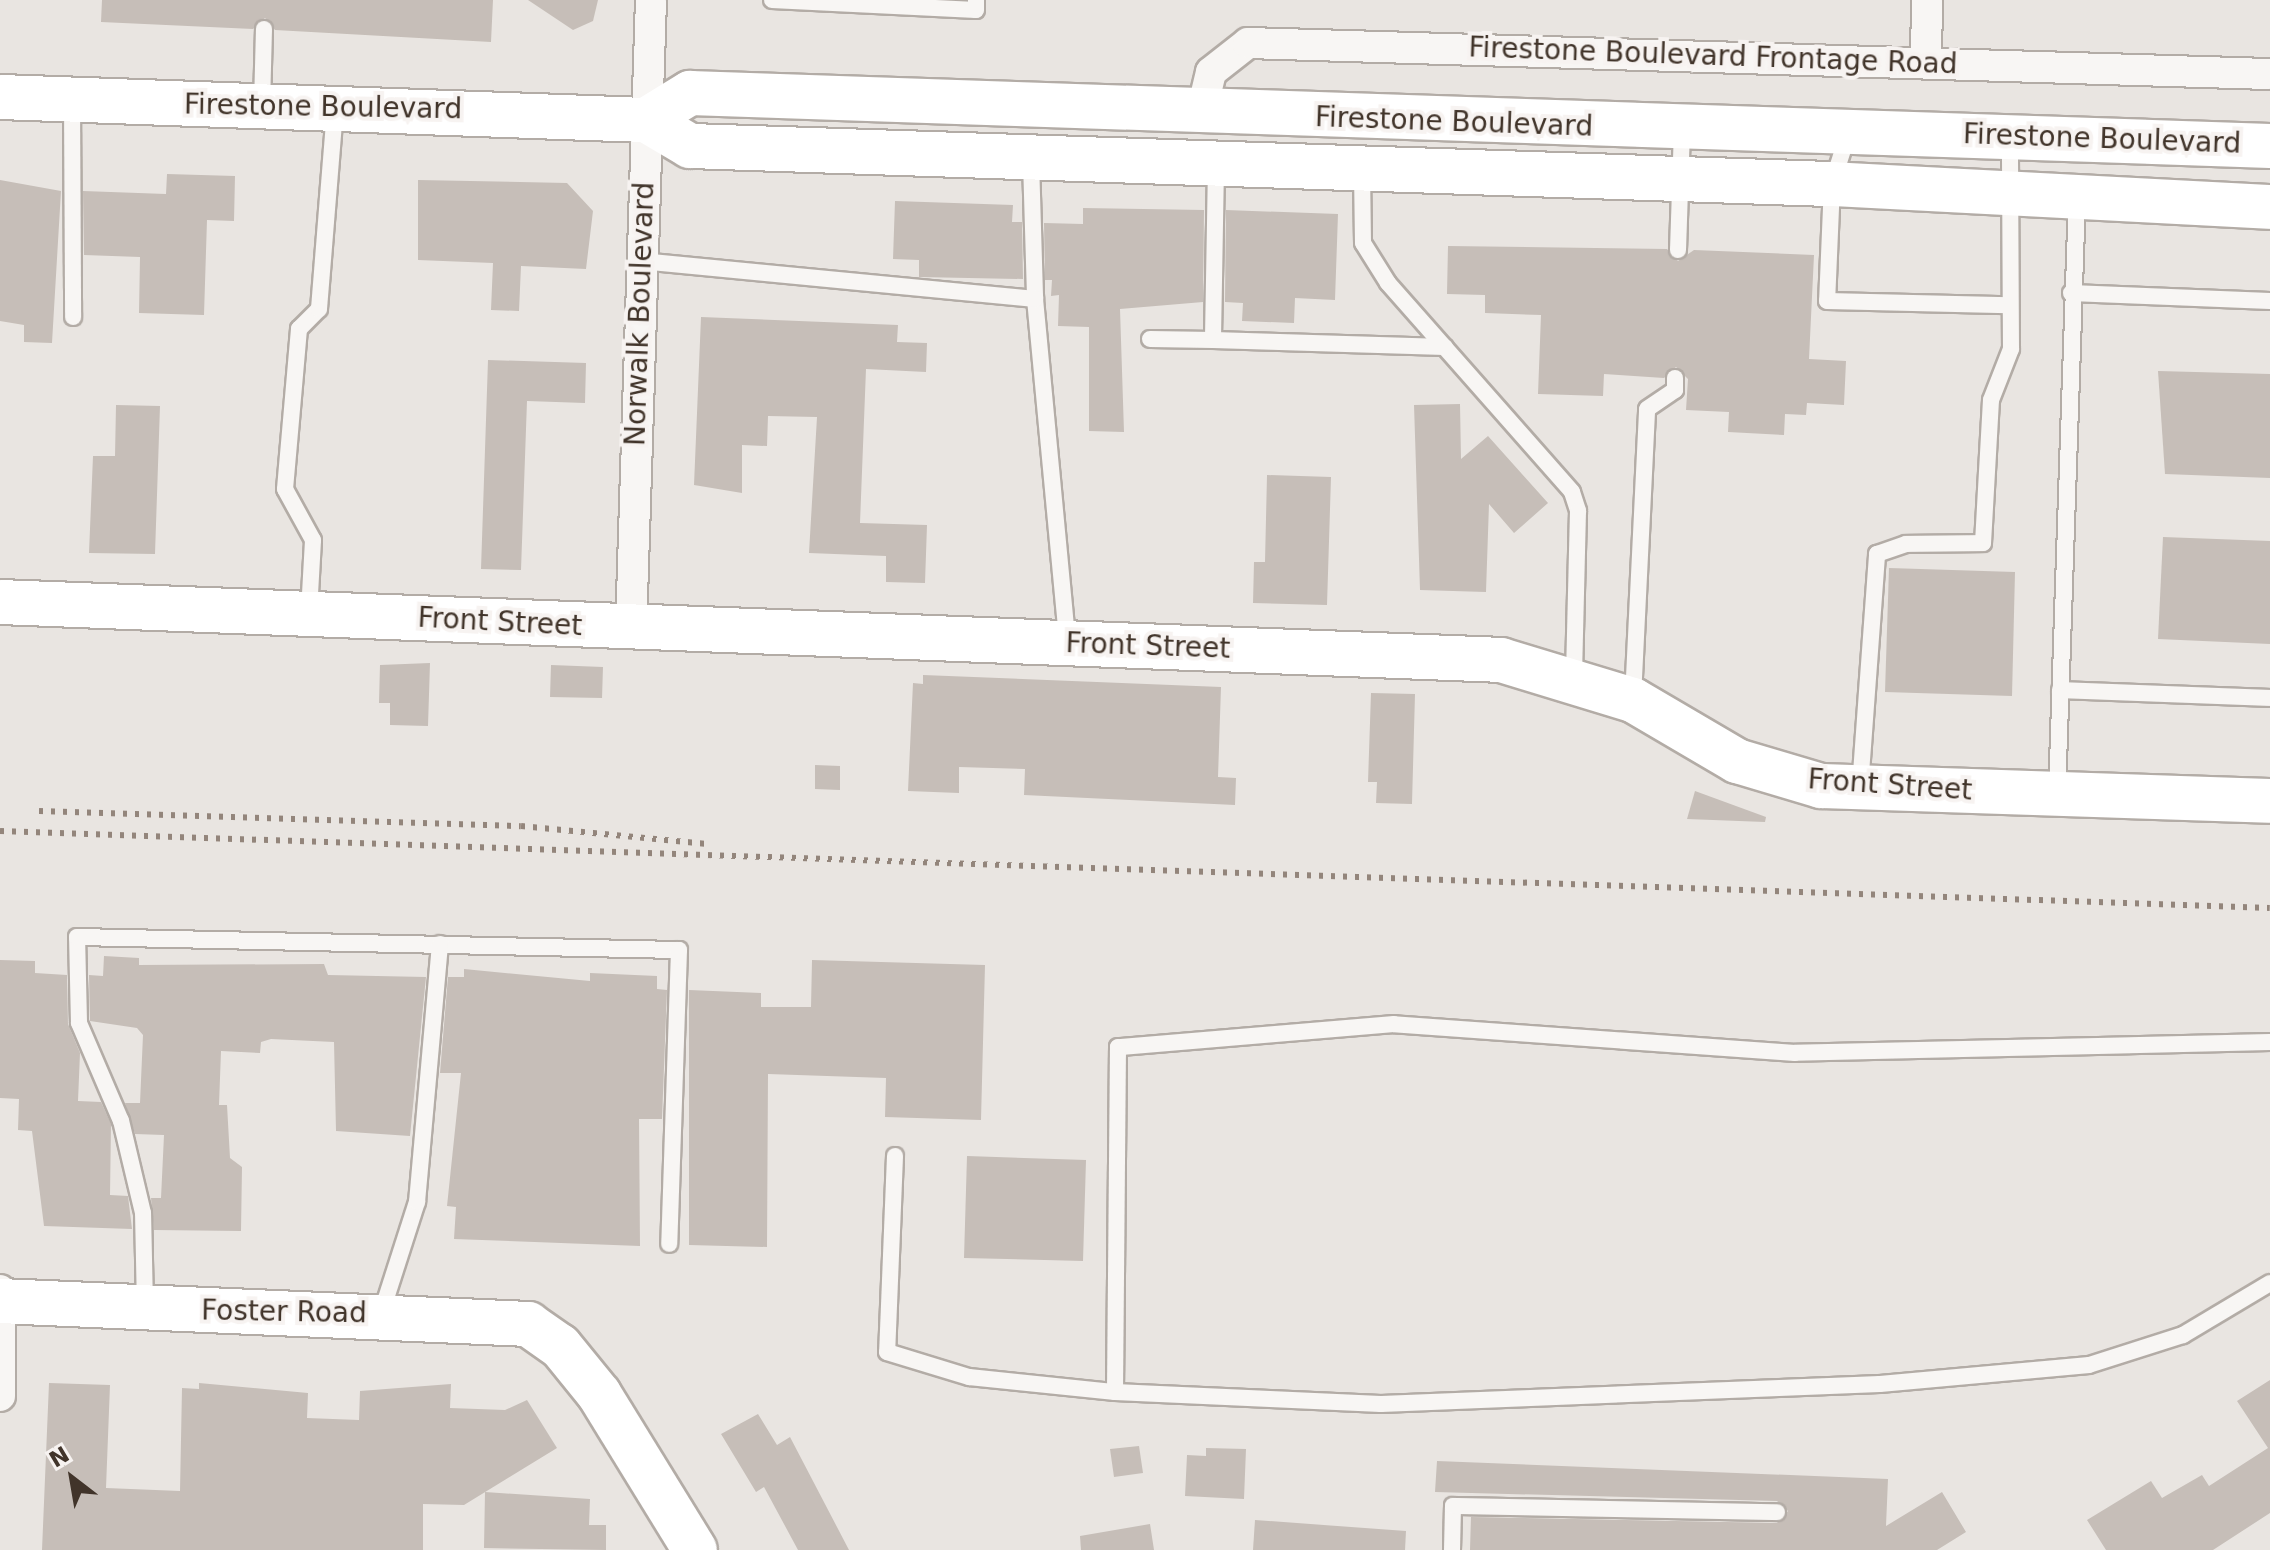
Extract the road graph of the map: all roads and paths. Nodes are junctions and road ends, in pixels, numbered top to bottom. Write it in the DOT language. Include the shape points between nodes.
graph roads {
  1 [pos="651,0"];
  2 [pos="772,0"];
  3 [pos="976,0"];
  4 [pos="1927,0"];
  5 [pos="264,29"];
  6 [pos="1926,62"];
  7 [pos="2270,74"];
  8 [pos="0,97"];
  9 [pos="72,101"];
  10 [pos="262,106"];
  11 [pos="336,108"];
  12 [pos="1201,114"];
  13 [pos="646,120"];
  14 [pos="1682,129"];
  15 [pos="1850,130"];
  16 [pos="2010,136"];
  17 [pos="2270,146"];
  18 [pos="1031,159"];
  19 [pos="1216,165"];
  20 [pos="1362,170"];
  21 [pos="1681,181"];
  22 [pos="1832,184"];
  23 [pos="2007,192"];
  24 [pos="2077,196"];
  25 [pos="2270,207"];
  26 [pos="1678,250"];
  27 [pos="641,261"];
  28 [pos="2071,293"];
  29 [pos="1035,299"];
  30 [pos="2270,301"];
  31 [pos="2009,305"];
  32 [pos="73,317"];
  33 [pos="1150,339"];
  34 [pos="1213,340"];
  35 [pos="1445,347"];
  36 [pos="1675,378"];
  37 [pos="0,602"];
  38 [pos="309,613"];
  39 [pos="631,629"];
  40 [pos="1067,642"];
  41 [pos="1574,682"];
  42 [pos="2060,690"];
  43 [pos="2270,698"];
  44 [pos="1633,700"];
  45 [pos="1860,787"];
  46 [pos="2057,794"];
  47 [pos="2270,801"];
  48 [pos="440,944"];
  49 [pos="2270,1042"];
  50 [pos="895,1156"];
  51 [pos="669,1244"];
  52 [pos="2270,1283"];
  53 [pos="1,1297"];
  54 [pos="145,1309"];
  55 [pos="381,1314"];
  56 [pos="1115,1392"];
  57 [pos="0,1396"];
  58 [pos="1777,1512"];
  59 [pos="695,1550"];
  60 [pos="1452,1550"];
  1 -- 13 [label="street, Norwalk Boulevard"];
  2 -- 3 [label="lane" via="976,10"];
  4 -- 6 [label="street"];
  5 -- 10 [label="lane"];
  6 -- 7 [label="street, Firestone Boulevard Frontage Road"];
  6 -- 12 [label="street, Firestone Boulevard Frontage Road" via="1248,43 1211,72"];
  8 -- 9 [label="street, Firestone Boulevard"];
  9 -- 10 [label="street, Firestone Boulevard"];
  9 -- 32 [label="lane"];
  10 -- 11 [label="street, Firestone Boulevard"];
  11 -- 13 [label="street, Firestone Boulevard"];
  11 -- 38 [label="lane" via="319,309 299,329 285,489 313,540"];
  12 -- 13 [label="street, Firestone Boulevard" via="690,93"];
  12 -- 14 [label="street, Firestone Boulevard"];
  13 -- 18 [label="street, Firestone Boulevard" via="690,146"];
  13 -- 27 [label="street, Norwalk Boulevard"];
  14 -- 15 [label="street, Firestone Boulevard"];
  14 -- 21 [label="lane"];
  15 -- 16 [label="street, Firestone Boulevard"];
  15 -- 22 [label="lane"];
  16 -- 17 [label="street, Firestone Boulevard"];
  16 -- 23 [label="lane"];
  18 -- 19 [label="street, Firestone Boulevard"];
  18 -- 29 [label="lane"];
  19 -- 20 [label="street, Firestone Boulevard"];
  19 -- 34 [label="lane"];
  20 -- 21 [label="street, Firestone Boulevard"];
  20 -- 35 [label="lane" via="1363,243"];
  21 -- 22 [label="street, Firestone Boulevard"];
  21 -- 26 [label="lane"];
  22 -- 23 [label="street, Firestone Boulevard"];
  22 -- 31 [label="lane" via="1827,301"];
  23 -- 24 [label="street, Firestone Boulevard"];
  23 -- 31 [label="lane"];
  24 -- 25 [label="street, Firestone Boulevard"];
  24 -- 28 [label="lane"];
  27 -- 29 [label="lane"];
  27 -- 39 [label="street, Norwalk Boulevard"];
  28 -- 30 [label="lane"];
  28 -- 42 [label="lane"];
  29 -- 40 [label="lane"];
  31 -- 45 [label="lane" via="2011,349 1991,400 1983,543 1906,544 1877,554"];
  33 -- 34 [label="lane"];
  34 -- 35 [label="lane"];
  35 -- 41 [label="lane" via="1572,492 1578,511"];
  36 -- 44 [label="lane" via="1675,390 1647,409"];
  37 -- 38 [label="street, Front Street"];
  38 -- 39 [label="street, Front Street"];
  39 -- 40 [label="street, Front Street"];
  40 -- 41 [label="street, Front Street" via="1501,660"];
  41 -- 44 [label="street, Front Street"];
  42 -- 43 [label="lane"];
  42 -- 46 [label="lane"];
  44 -- 45 [label="street, Front Street" via="1737,761 1821,786"];
  45 -- 46 [label="street, Front Street"];
  46 -- 47 [label="street, Front Street"];
  48 -- 51 [label="lane" via="679,950"];
  48 -- 54 [label="lane" via="77,937 79,1023 121,1121 143,1213"];
  48 -- 55 [label="lane" via="417,1202"];
  49 -- 56 [label="lane" via="1795,1053 1394,1024 1118,1047"];
  50 -- 56 [label="lane" via="887,1352 969,1377"];
  52 -- 56 [label="lane" via="2183,1335 2089,1365 1880,1384 1381,1404"];
  53 -- 54 [label="street, Foster Road"];
  53 -- 57 [label="street"];
  54 -- 55 [label="street, Foster Road"];
  55 -- 59 [label="street, Foster Road" via="528,1324 560,1346"];
  58 -- 60 [label="lane" via="1453,1506"];
}
